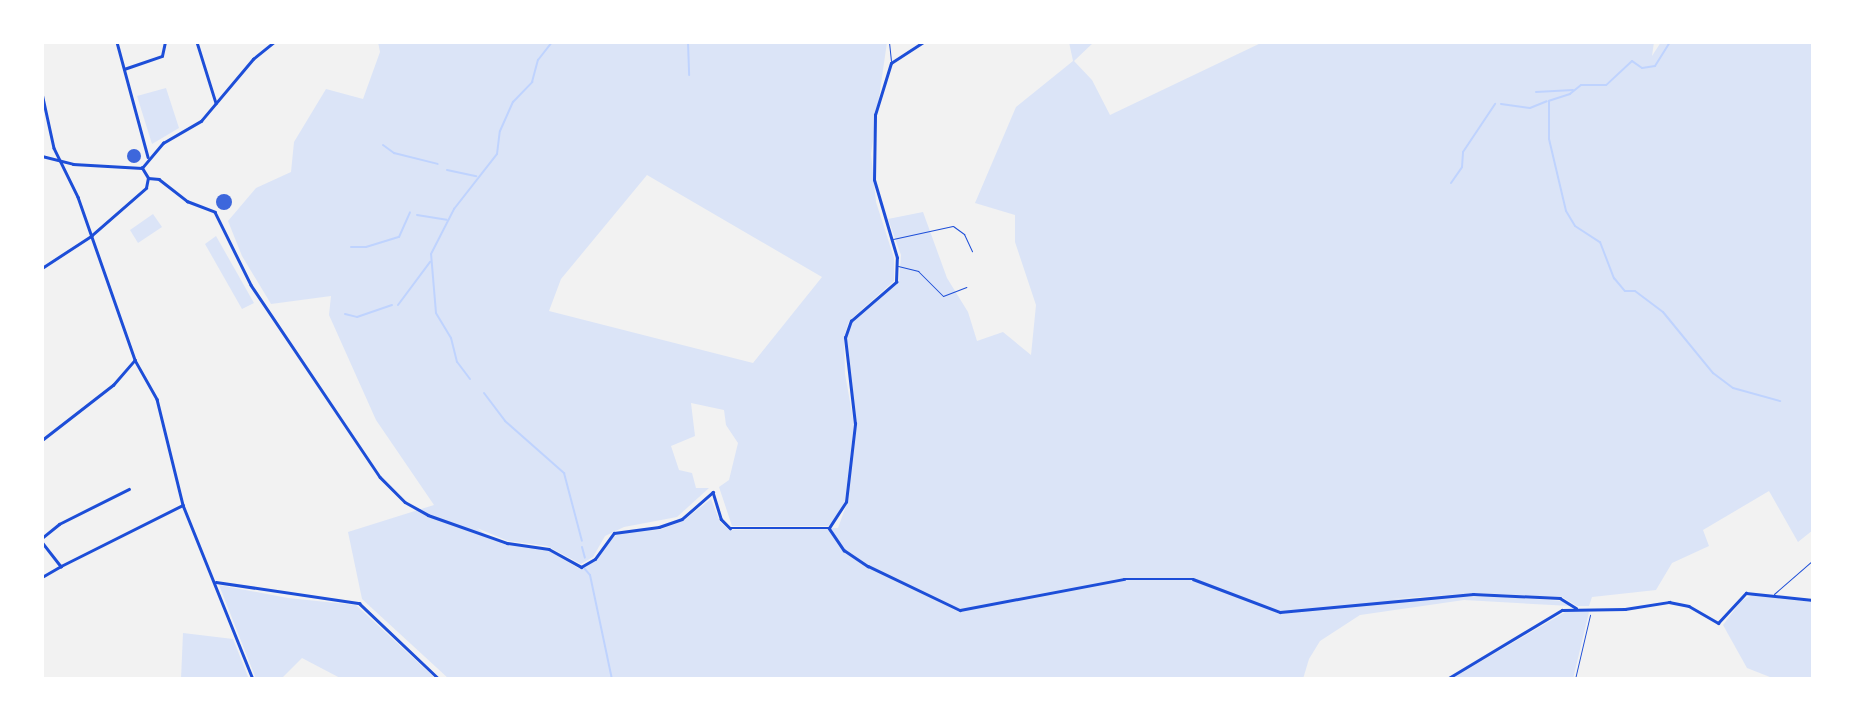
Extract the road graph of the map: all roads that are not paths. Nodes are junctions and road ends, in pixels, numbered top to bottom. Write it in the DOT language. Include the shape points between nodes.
graph roads {
  1 [pos="117,42"];
  2 [pos="164,42"];
  3 [pos="197,42"];
  4 [pos="274,42"];
  5 [pos="889,42"];
  6 [pos="923,42"];
  7 [pos="891,63"];
  8 [pos="124,69"];
  9 [pos="42,93"];
  10 [pos="42,98"];
  11 [pos="216,103"];
  12 [pos="42,156"];
  13 [pos="148,157"];
  14 [pos="61,161"];
  15 [pos="142,168"];
  16 [pos="148,178"];
  17 [pos="91,236"];
  18 [pos="891,240"];
  19 [pos="972,251"];
  20 [pos="898,266"];
  21 [pos="42,268"];
  22 [pos="966,287"];
  23 [pos="135,360"];
  24 [pos="42,440"];
  25 [pos="129,489"];
  26 [pos="183,505"];
  27 [pos="829,528"];
  28 [pos="42,540"];
  29 [pos="1813,560"];
  30 [pos="61,566"];
  31 [pos="42,577"];
  32 [pos="214,581"];
  33 [pos="1774,594"];
  34 [pos="1813,600"];
  35 [pos="1576,608"];
  36 [pos="253,679"];
  37 [pos="439,679"];
  38 [pos="1447,679"];
  1 -- 8 [label="street"];
  2 -- 8 [label="street" via="162,56"];
  3 -- 11 [label="street"];
  4 -- 11 [label="street"];
  5 -- 7 [label="lane"];
  6 -- 7 [label="street"];
  7 -- 18 [label="street" via="881,84 873,153 879,203"];
  8 -- 13 [label="street"];
  9 -- 10 [label="street"];
  10 -- 14 [label="street"];
  11 -- 13 [label="street" via="201,121"];
  12 -- 14 [label="street"];
  13 -- 15 [label="street"];
  14 -- 15 [label="street"];
  14 -- 17 [label="street"];
  15 -- 16 [label="street"];
  16 -- 17 [label="street" via="146,188"];
  16 -- 27 [label="street" via="159,179 187,201 215,212 259,298 325,389 380,477 405,502 507,543 549,550 581,566 595,559 614,533 682,519 713,492 721,519 730,528"];
  17 -- 21 [label="street"];
  17 -- 23 [label="street"];
  18 -- 19 [label="lane" via="953,226 964,234"];
  18 -- 20 [label="street"];
  20 -- 22 [label="lane" via="918,271 943,296"];
  20 -- 27 [label="street" via="896,282 851,321 845,338 855,424 846,502"];
  23 -- 24 [label="street" via="113,385"];
  23 -- 26 [label="street" via="157,399"];
  25 -- 28 [label="street" via="59,524"];
  26 -- 30 [label="street"];
  26 -- 32 [label="street"];
  27 -- 35 [label="street" via="844,550 867,566 960,610 1124,579 1193,579 1280,612 1473,594 1560,598"];
  28 -- 30 [label="street"];
  29 -- 33 [label="lane"];
  30 -- 31 [label="street"];
  32 -- 36 [label="street"];
  32 -- 37 [label="street" via="359,603"];
  33 -- 34 [label="street"];
  33 -- 35 [label="street" via="1746,593 1722,622 1669,602"];
  35 -- 38 [label="street" via="1549,615"];
}
